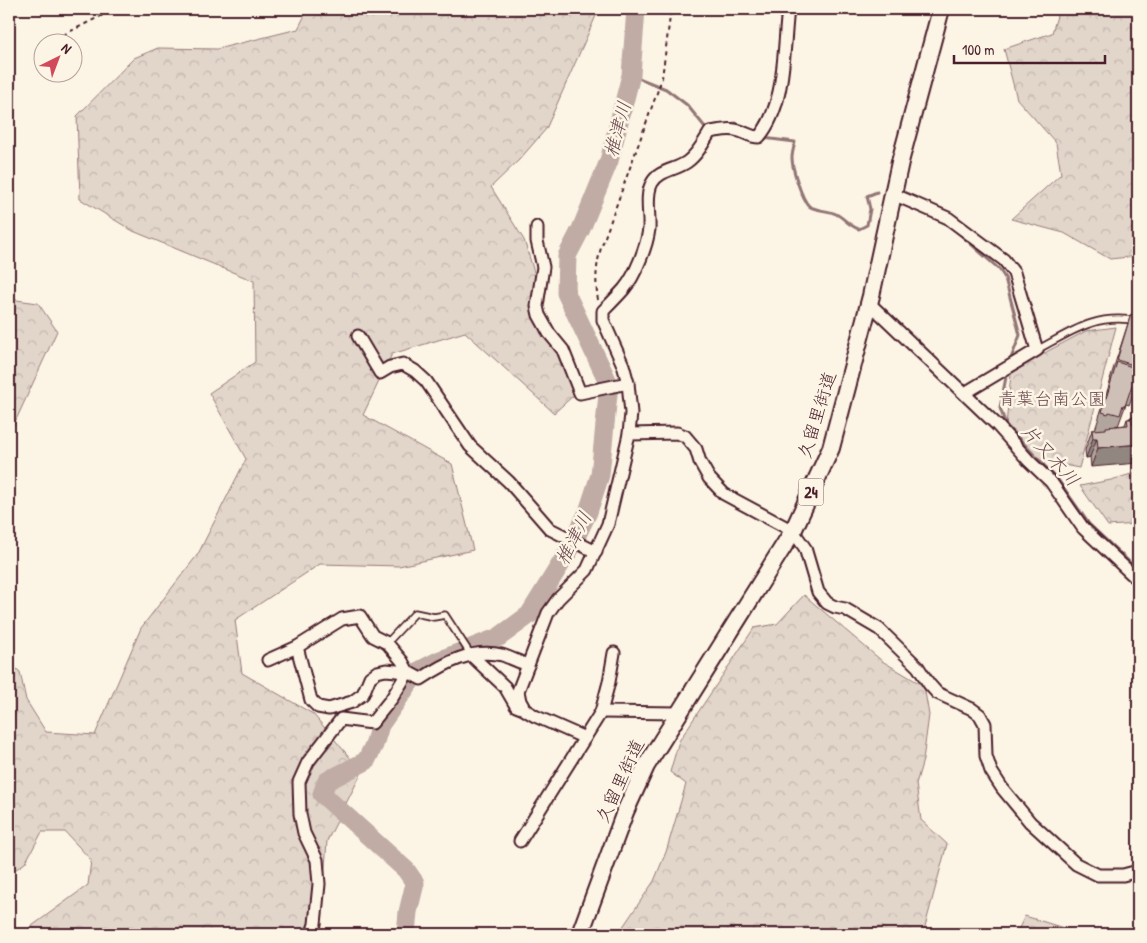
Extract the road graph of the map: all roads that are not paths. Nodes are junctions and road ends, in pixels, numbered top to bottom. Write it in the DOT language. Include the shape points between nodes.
graph roads {
  1 [pos="788,9"];
  2 [pos="940,12"];
  3 [pos="893,194"];
  4 [pos="537,227"];
  5 [pos="869,303"];
  6 [pos="1138,321"];
  7 [pos="358,336"];
  8 [pos="1037,350"];
  9 [pos="628,383"];
  10 [pos="965,393"];
  11 [pos="1138,417"];
  12 [pos="629,434"];
  13 [pos="1138,435"];
  14 [pos="793,531"];
  15 [pos="596,552"];
  16 [pos="1138,580"];
  17 [pos="387,643"];
  18 [pos="297,647"];
  19 [pos="614,653"];
  20 [pos="471,656"];
  21 [pos="268,660"];
  22 [pos="528,664"];
  23 [pos="408,672"];
  24 [pos="525,710"];
  25 [pos="601,712"];
  26 [pos="678,713"];
  27 [pos="585,738"];
  28 [pos="520,841"];
  29 [pos="1138,871"];
  30 [pos="312,934"];
  31 [pos="580,934"];
  1 -- 9 [label="street" via="780,82 766,129 758,137 733,129 710,132 689,161 662,173 652,183 646,242 625,287 603,311 603,320"];
  2 -- 3 [label="main road, 久留里街道 / 24"];
  3 -- 5 [label="main road, 久留里街道 / 24"];
  3 -- 8 [label="street" via="948,218 1004,260 1014,273"];
  4 -- 9 [label="street" via="543,266 537,306 539,315 563,350 580,393"];
  5 -- 10 [label="street"];
  5 -- 14 [label="main road, 久留里街道 / 24" via="831,448"];
  6 -- 8 [label="lane" via="1107,319 1085,324"];
  7 -- 15 [label="street" via="380,373 403,364 426,381 470,446 509,482 550,529"];
  8 -- 10 [label="street"];
  9 -- 12 [label="street"];
  10 -- 16 [label="street" via="1051,482 1083,528"];
  11 -- 13 [label="lane" via="1131,422 1130,428"];
  12 -- 14 [label="street" via="677,433 685,436 696,449 709,478 724,494"];
  12 -- 15 [label="street" via="608,524"];
  14 -- 26 [label="main road, 久留里街道 / 24"];
  14 -- 29 [label="street" via="805,548 818,592 827,603 845,609 879,629 918,667 938,693 980,715 985,724 986,756 991,771 1030,822 1088,871 1113,876"];
  15 -- 22 [label="street" via="587,570 548,613"];
  17 -- 18 [label="street" via="372,636 360,616 342,619"];
  17 -- 20 [label="lane" via="415,613 434,618 445,615"];
  17 -- 23 [label="street"];
  18 -- 21 [label="street"];
  18 -- 23 [label="street" via="310,700 318,707 329,709 352,702 363,694 370,677 377,672"];
  19 -- 25 [label="street"];
  20 -- 22 [label="street" via="483,653 501,655"];
  20 -- 23 [label="street" via="442,665 421,679"];
  20 -- 24 [label="street" via="506,687 516,706"];
  22 -- 24 [label="street" via="518,691"];
  23 -- 30 [label="street" via="372,723 341,718 308,762 299,782 304,833 318,868"];
  24 -- 27 [label="street"];
  25 -- 26 [label="street"];
  25 -- 27 [label="street"];
  26 -- 31 [label="main road, 久留里街道 / 24" via="646,766 625,812"];
  27 -- 28 [label="street"];
}
